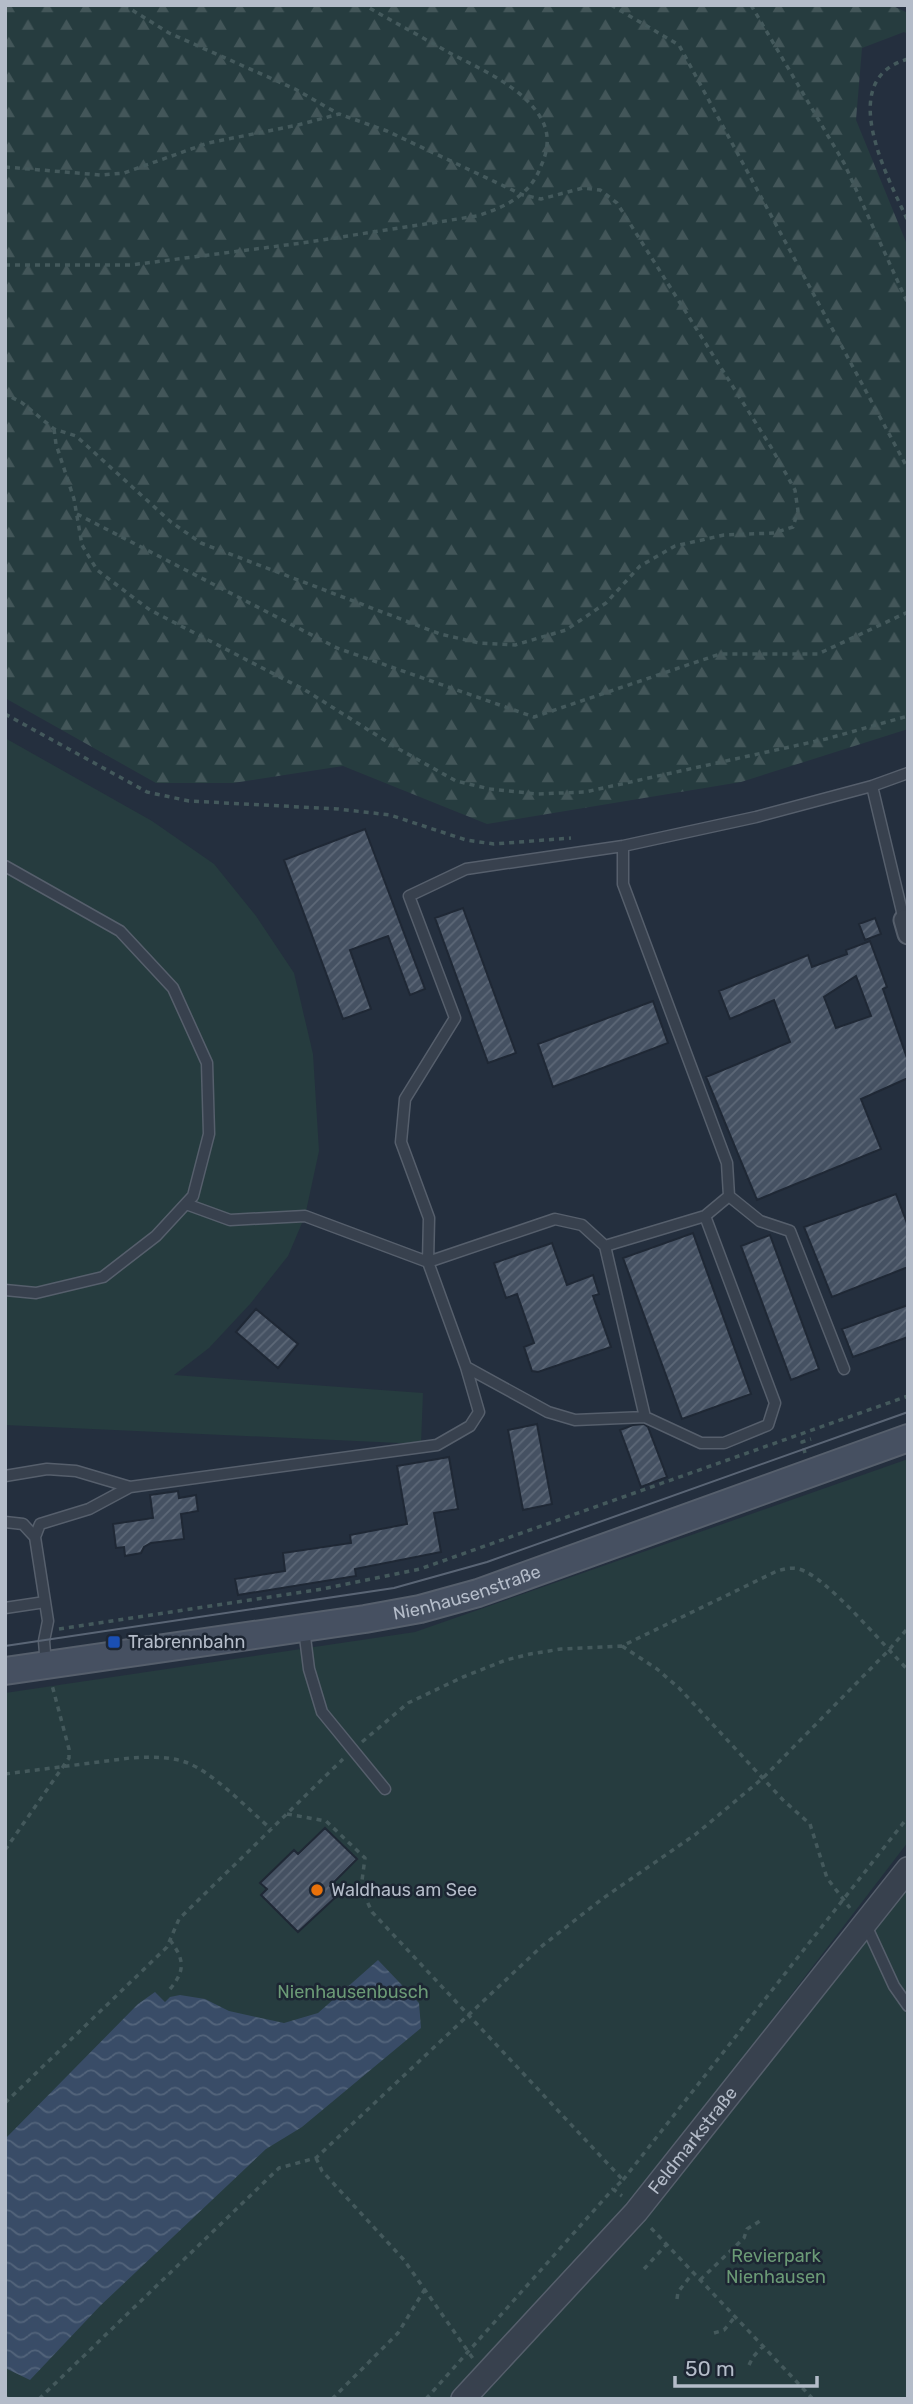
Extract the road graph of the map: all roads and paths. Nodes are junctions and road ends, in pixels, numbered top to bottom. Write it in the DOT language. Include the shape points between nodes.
graph roads {
  1 [pos="9,5"];
  2 [pos="124,5"];
  3 [pos="364,5"];
  4 [pos="611,5"];
  5 [pos="751,5"];
  6 [pos="5,11"];
  7 [pos="908,59"];
  8 [pos="339,114"];
  9 [pos="5,167"];
  10 [pos="523,195"];
  11 [pos="908,221"];
  12 [pos="5,265"];
  13 [pos="908,304"];
  14 [pos="5,394"];
  15 [pos="54,429"];
  16 [pos="908,469"];
  17 [pos="77,514"];
  18 [pos="908,612"];
  19 [pos="5,714"];
  20 [pos="908,716"];
  21 [pos="908,774"];
  22 [pos="872,786"];
  23 [pos="574,837"];
  24 [pos="623,846"];
  25 [pos="5,866"];
  26 [pos="906,927"];
  27 [pos="729,1196"];
  28 [pos="186,1204"];
  29 [pos="705,1216"];
  30 [pos="605,1246"];
  31 [pos="428,1262"];
  32 [pos="5,1290"];
  33 [pos="466,1367"];
  34 [pos="844,1369"];
  35 [pos="908,1396"];
  36 [pos="645,1417"];
  37 [pos="908,1438"];
  38 [pos="5,1476"];
  39 [pos="130,1488"];
  40 [pos="5,1522"];
  41 [pos="35,1537"];
  42 [pos="46,1602"];
  43 [pos="5,1608"];
  44 [pos="304,1628"];
  45 [pos="908,1628"];
  46 [pos="46,1632"];
  47 [pos="621,1646"];
  48 [pos="888,1651"];
  49 [pos="46,1665"];
  50 [pos="908,1670"];
  51 [pos="5,1671"];
  52 [pos="352,1751"];
  53 [pos="63,1767"];
  54 [pos="5,1774"];
  55 [pos="764,1778"];
  56 [pos="385,1789"];
  57 [pos="287,1814"];
  58 [pos="908,1817"];
  59 [pos="271,1829"];
  60 [pos="5,1850"];
  61 [pos="908,1869"];
  62 [pos="843,1901"];
  63 [pos="864,1923"];
  64 [pos="170,1940"];
  65 [pos="170,1989"];
  66 [pos="908,2006"];
  67 [pos="469,2013"];
  68 [pos="5,2103"];
  69 [pos="316,2158"];
  70 [pos="623,2180"];
  71 [pos="613,2189"];
  72 [pos="636,2212"];
  73 [pos="760,2221"];
  74 [pos="666,2245"];
  75 [pos="644,2269"];
  76 [pos="693,2273"];
  77 [pos="700,2280"];
  78 [pos="425,2288"];
  79 [pos="677,2299"];
  80 [pos="735,2317"];
  81 [pos="714,2333"];
  82 [pos="763,2346"];
  83 [pos="470,2351"];
  84 [pos="749,2365"];
  85 [pos="483,2376"];
  86 [pos="39,2399"];
  87 [pos="332,2399"];
  88 [pos="426,2399"];
  89 [pos="463,2399"];
  90 [pos="813,2399"];
  1 -- 6 [label="path"];
  2 -- 8 [label="path" via="169,33 295,89"];
  3 -- 10 [label="path" via="501,81 528,102 543,121 548,141 539,173"];
  4 -- 16 [label="path" via="678,45"];
  5 -- 13 [label="path" via="844,163"];
  7 -- 11 [label="path" via="882,72 871,90 869,106 882,166"];
  8 -- 9 [label="path" via="208,143 124,173"];
  8 -- 10 [label="path" via="387,131"];
  10 -- 12 [label="path" via="477,216 277,247 131,265"];
  10 -- 15 [label="path" via="541,198 583,188 600,190 617,203 771,447 794,490 798,510 793,527 675,546 640,566 606,603 566,630 516,645 479,643 440,634 201,543 171,523 76,436"];
  14 -- 15 [label="path"];
  15 -- 17 [label="path"];
  17 -- 18 [label="path" via="337,648 534,717 720,654 818,654"];
  17 -- 20 [label="path" via="82,545 97,570 150,610 305,690 457,780 489,789 585,792 826,739"];
  19 -- 23 [label="path" via="146,792 189,801 390,815 466,840 494,844"];
  21 -- 22 [label="lane"];
  22 -- 24 [label="lane"];
  22 -- 26 [label="lane"];
  24 -- 27 [label="lane" via="623,884 727,1163"];
  24 -- 31 [label="lane" via="466,869 409,896 455,1018 405,1099 401,1142 429,1218"];
  25 -- 28 [label="lane" via="120,931 173,988 207,1063 209,1135 193,1196"];
  27 -- 29 [label="lane"];
  27 -- 34 [label="lane" via="760,1221 790,1231"];
  28 -- 31 [label="lane" via="230,1220 305,1216"];
  28 -- 32 [label="lane" via="156,1236 103,1277 36,1293"];
  29 -- 30 [label="lane"];
  29 -- 36 [label="lane" via="775,1403 768,1425 724,1443 701,1443"];
  30 -- 31 [label="lane" via="582,1225 555,1219"];
  30 -- 36 [label="lane"];
  31 -- 33 [label="lane"];
  33 -- 36 [label="lane" via="548,1412 575,1420"];
  33 -- 39 [label="lane" via="479,1412 470,1426 437,1445"];
  35 -- 46 [label="path" via="420,1569"];
  37 -- 44 [label="main road, Nienhausenstraße" via="478,1593 420,1609"];
  38 -- 39 [label="lane" via="47,1469 76,1471"];
  39 -- 41 [label="lane" via="89,1509 40,1524"];
  40 -- 41 [label="lane" via="23,1524"];
  41 -- 42 [label="lane"];
  42 -- 43 [label="lane"];
  42 -- 46 [label="lane"];
  44 -- 49 [label="main road, Nienhausenstraße"];
  44 -- 52 [label="lane" via="309,1669 322,1712"];
  45 -- 48 [label="path"];
  46 -- 49 [label="lane"];
  47 -- 48 [label="path" via="789,1568 800,1569 826,1585"];
  47 -- 52 [label="path" via="530,1654 463,1676 408,1703"];
  47 -- 55 [label="path" via="679,1689"];
  48 -- 50 [label="path"];
  48 -- 55 [label="path"];
  49 -- 51 [label="main road, Nienhausenstraße"];
  49 -- 53 [label="path" via="69,1749"];
  52 -- 56 [label="lane"];
  52 -- 57 [label="path"];
  53 -- 54 [label="path"];
  53 -- 59 [label="path" via="151,1757 185,1762"];
  53 -- 60 [label="path"];
  55 -- 62 [label="path" via="810,1824 827,1878"];
  55 -- 67 [label="path" via="696,1834 542,1946"];
  57 -- 59 [label="path"];
  57 -- 67 [label="path" via="326,1821 365,1858 360,1888 372,1912"];
  58 -- 62 [label="path"];
  59 -- 64 [label="path" via="179,1919"];
  61 -- 63 [label="street, Feldmarkstraße"];
  62 -- 63 [label="path"];
  62 -- 70 [label="path"];
  63 -- 66 [label="lane"];
  63 -- 72 [label="street, Feldmarkstraße"];
  64 -- 65 [label="path" via="182,1968"];
  64 -- 68 [label="path"];
  67 -- 69 [label="path"];
  67 -- 70 [label="path"];
  69 -- 78 [label="path" via="322,2171"];
  69 -- 86 [label="path" via="279,2168"];
  70 -- 71 [label="path"];
  71 -- 72 [label="path"];
  71 -- 83 [label="path"];
  72 -- 74 [label="path"];
  72 -- 85 [label="street, Feldmarkstraße"];
  73 -- 77 [label="path"];
  74 -- 75 [label="path"];
  74 -- 76 [label="path"];
  76 -- 77 [label="path"];
  76 -- 79 [label="path"];
  77 -- 80 [label="path"];
  78 -- 83 [label="path"];
  78 -- 87 [label="path" via="398,2333"];
  80 -- 81 [label="path" via="724,2330"];
  80 -- 82 [label="path"];
  82 -- 84 [label="path"];
  82 -- 90 [label="path"];
  83 -- 85 [label="path"];
  83 -- 88 [label="path"];
  85 -- 89 [label="street, Feldmarkstraße"];
}
